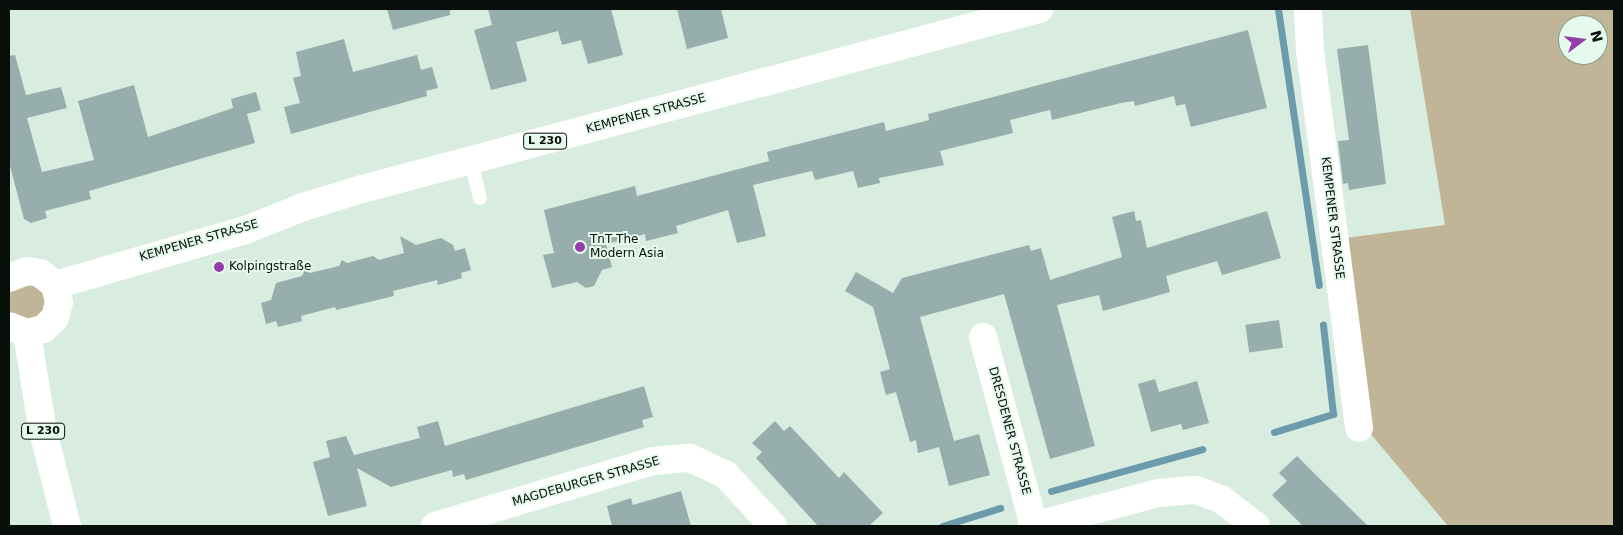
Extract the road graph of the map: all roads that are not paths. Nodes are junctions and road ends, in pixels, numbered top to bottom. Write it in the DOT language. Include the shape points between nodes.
graph roads {
  1 [pos="1039,9"];
  2 [pos="1308,9"];
  3 [pos="470,160"];
  4 [pos="480,198"];
  5 [pos="9,278"];
  6 [pos="55,286"];
  7 [pos="18,330"];
  8 [pos="983,337"];
  9 [pos="1359,428"];
  10 [pos="67,526"];
  11 [pos="435,526"];
  12 [pos="773,526"];
  13 [pos="1033,526"];
  14 [pos="1256,526"];
  1 -- 3 [label="main road, KEMPENER STRASSE / L 230"];
  2 -- 9 [label="main road, KEMPENER STRASSE" via="1310,50"];
  3 -- 4 [label="lane"];
  3 -- 6 [label="main road, KEMPENER STRASSE / L 230" via="303,207 246,230"];
  5 -- 6 [label="main road" via="34,271"];
  6 -- 7 [label="main road, L 230" via="60,302 55,318 43,330"];
  7 -- 10 [label="main road, L 230"];
  8 -- 13 [label="main road, DRESDENER STRASSE"];
  11 -- 12 [label="main road, MAGDEBURGER STRASSE" via="653,461 690,458 726,475"];
  13 -- 14 [label="main road, DRESDENER STRASSE" via="1160,493 1196,490 1221,499"];
}
